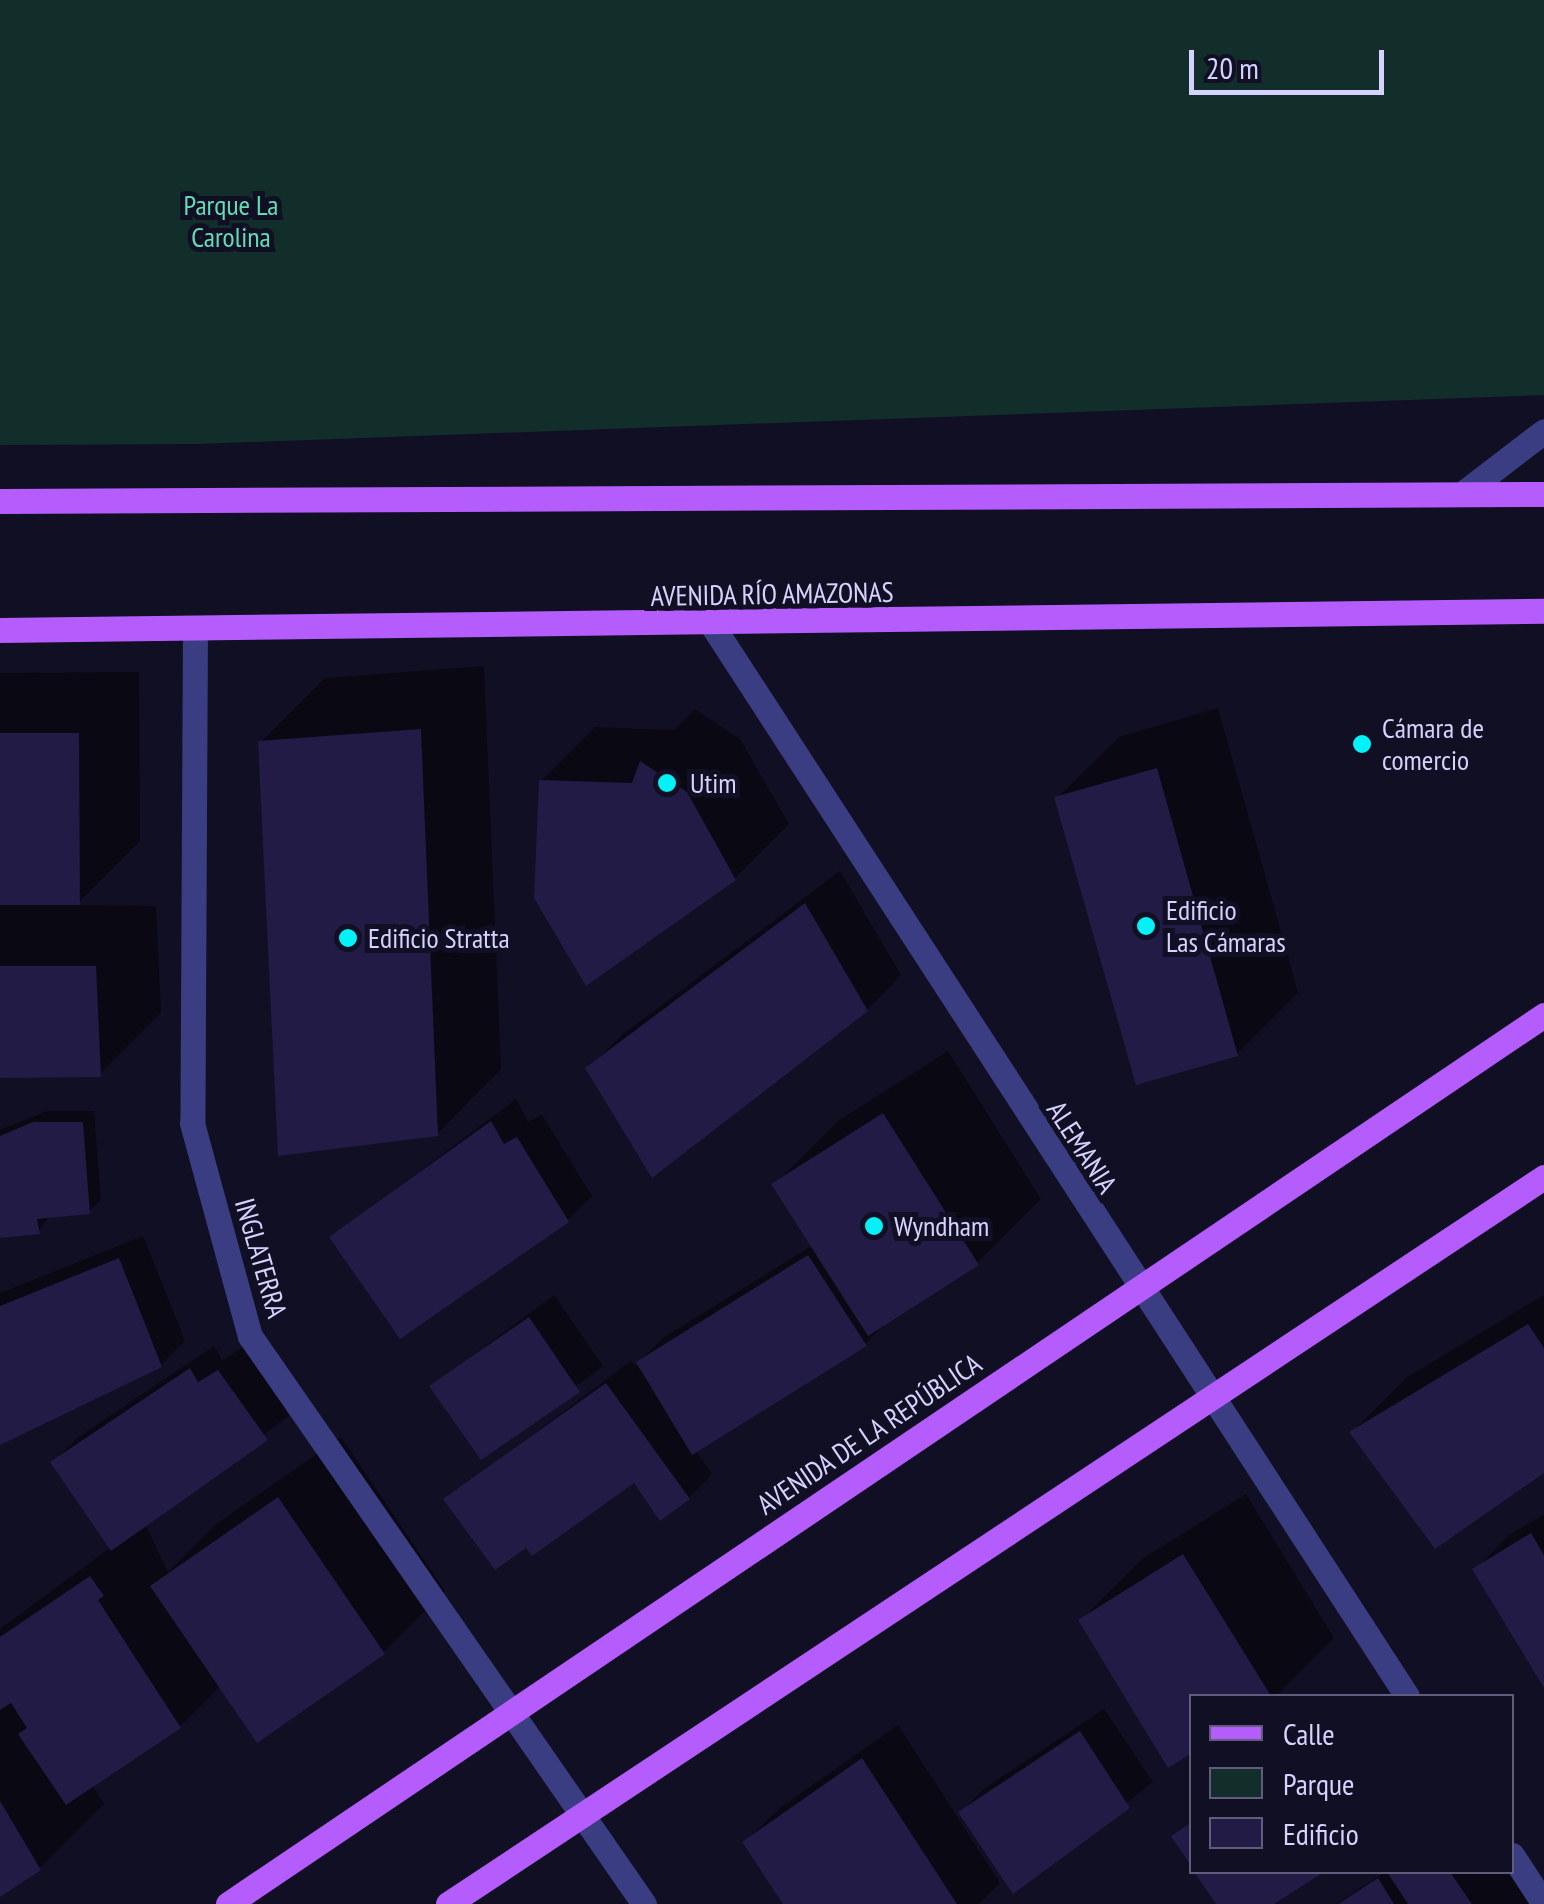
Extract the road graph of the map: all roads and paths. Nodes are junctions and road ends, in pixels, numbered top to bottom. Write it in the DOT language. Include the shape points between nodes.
graph roads {
  1 [pos="1544,431"];
  2 [pos="1462,494"];
  3 [pos="1544,494"];
  4 [pos="0,501"];
  5 [pos="1544,611"];
  6 [pos="712,626"];
  7 [pos="194,629"];
  8 [pos="0,630"];
  9 [pos="1544,1016"];
  10 [pos="1544,1176"];
  11 [pos="1138,1288"];
  12 [pos="1211,1398"];
  13 [pos="1407,1694"];
  14 [pos="514,1711"];
  15 [pos="584,1813"];
  16 [pos="1514,1858"];
  17 [pos="228,1904"];
  18 [pos="448,1904"];
  19 [pos="644,1904"];
  20 [pos="1544,1904"];
  1 -- 2 [label="street"];
  2 -- 3 [label="main road"];
  2 -- 4 [label="main road"];
  5 -- 6 [label="main road, AVENIDA RÍO AMAZONAS"];
  6 -- 7 [label="main road, AVENIDA RÍO AMAZONAS"];
  6 -- 11 [label="street, ALEMANIA"];
  7 -- 8 [label="main road, AVENIDA RÍO AMAZONAS"];
  7 -- 14 [label="street, INGLATERRA" via="192,1123 250,1336"];
  9 -- 11 [label="main road, AVENIDA DE LA REPÚBLICA"];
  10 -- 12 [label="main road"];
  11 -- 12 [label="street, ALEMANIA"];
  11 -- 14 [label="main road, AVENIDA DE LA REPÚBLICA"];
  12 -- 13 [label="street, ALEMANIA"];
  12 -- 15 [label="main road"];
  14 -- 15 [label="street, INGLATERRA"];
  14 -- 17 [label="main road, AVENIDA DE LA REPÚBLICA"];
  15 -- 18 [label="main road"];
  15 -- 19 [label="street, INGLATERRA"];
  16 -- 20 [label="street"];
}
